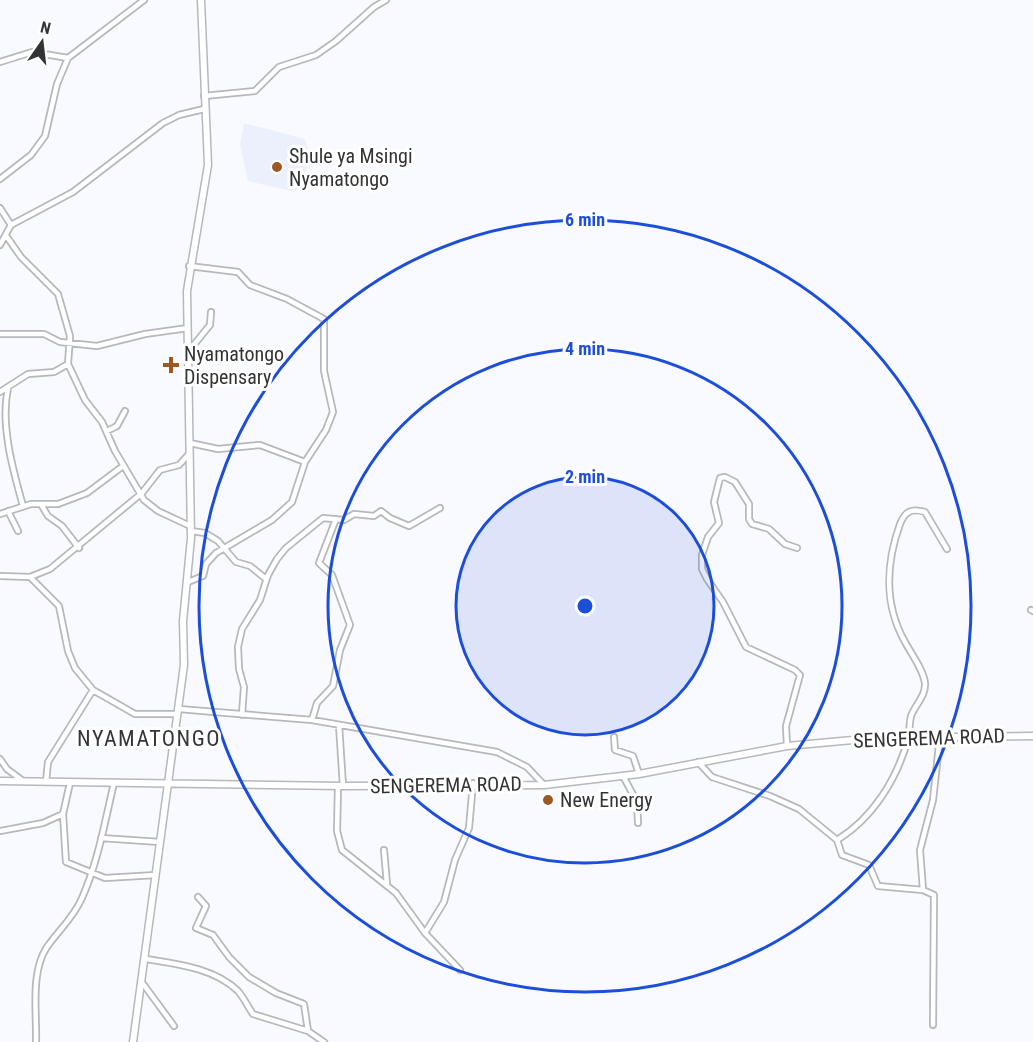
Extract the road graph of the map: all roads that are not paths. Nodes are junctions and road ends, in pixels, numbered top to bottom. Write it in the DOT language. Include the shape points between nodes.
graph roads {
  1 [pos="144,0"];
  2 [pos="201,0"];
  3 [pos="386,0"];
  4 [pos="68,57"];
  5 [pos="0,62"];
  6 [pos="204,96"];
  7 [pos="204,109"];
  8 [pos="0,179"];
  9 [pos="0,208"];
  10 [pos="11,225"];
  11 [pos="7,237"];
  12 [pos="0,245"];
  13 [pos="189,266"];
  14 [pos="211,312"];
  15 [pos="188,328"];
  16 [pos="0,334"];
  17 [pos="69,343"];
  18 [pos="187,355"];
  19 [pos="68,364"];
  20 [pos="8,388"];
  21 [pos="0,392"];
  22 [pos="125,411"];
  23 [pos="107,431"];
  24 [pos="190,443"];
  25 [pos="189,454"];
  26 [pos="304,462"];
  27 [pos="123,466"];
  28 [pos="142,493"];
  29 [pos="23,506"];
  30 [pos="42,506"];
  31 [pos="440,508"];
  32 [pos="8,511"];
  33 [pos="0,513"];
  34 [pos="336,519"];
  35 [pos="190,529"];
  36 [pos="18,531"];
  37 [pos="224,546"];
  38 [pos="79,548"];
  39 [pos="797,548"];
  40 [pos="947,549"];
  41 [pos="0,576"];
  42 [pos="30,577"];
  43 [pos="266,579"];
  44 [pos="188,582"];
  45 [pos="93,690"];
  46 [pos="178,712"];
  47 [pos="242,715"];
  48 [pos="312,720"];
  49 [pos="339,725"];
  50 [pos="940,736"];
  51 [pos="1033,736"];
  52 [pos="614,737"];
  53 [pos="909,738"];
  54 [pos="787,746"];
  55 [pos="0,759"];
  56 [pos="698,762"];
  57 [pos="639,774"];
  58 [pos="623,777"];
  59 [pos="0,781"];
  60 [pos="23,781"];
  61 [pos="46,782"];
  62 [pos="70,783"];
  63 [pos="114,783"];
  64 [pos="473,783"];
  65 [pos="544,784"];
  66 [pos="167,785"];
  67 [pos="340,786"];
  68 [pos="63,814"];
  69 [pos="638,823"];
  70 [pos="0,831"];
  71 [pos="101,838"];
  72 [pos="837,840"];
  73 [pos="160,842"];
  74 [pos="384,850"];
  75 [pos="91,874"];
  76 [pos="156,875"];
  77 [pos="387,884"];
  78 [pos="923,890"];
  79 [pos="198,897"];
  80 [pos="425,933"];
  81 [pos="146,959"];
  82 [pos="460,970"];
  83 [pos="141,981"];
  84 [pos="933,1025"];
  85 [pos="174,1026"];
  86 [pos="308,1031"];
  87 [pos="36,1042"];
  88 [pos="133,1042"];
  89 [pos="324,1042"];
  1 -- 4 [label="street"];
  2 -- 6 [label="street"];
  3 -- 6 [label="street" via="316,55 279,67 255,91"];
  4 -- 5 [label="street" via="32,52"];
  4 -- 8 [label="street" via="57,84 45,136 31,155"];
  6 -- 7 [label="street"];
  7 -- 10 [label="street" via="164,123 73,192"];
  7 -- 13 [label="street" via="207,176"];
  9 -- 10 [label="street"];
  10 -- 11 [label="street"];
  11 -- 12 [label="street"];
  11 -- 17 [label="street" via="57,294"];
  13 -- 15 [label="street"];
  13 -- 26 [label="street" via="238,272 250,285 325,320 324,371 333,410 326,430"];
  14 -- 18 [label="street" via="210,325"];
  15 -- 17 [label="street" via="102,345"];
  15 -- 18 [label="street"];
  16 -- 17 [label="street" via="44,334"];
  17 -- 19 [label="street"];
  18 -- 24 [label="street"];
  19 -- 20 [label="street" via="54,372 28,374"];
  19 -- 23 [label="street" via="85,400"];
  20 -- 21 [label="street"];
  20 -- 29 [label="street" via="9,442"];
  22 -- 23 [label="street" via="117,426"];
  23 -- 27 [label="street"];
  24 -- 25 [label="street"];
  24 -- 26 [label="street" via="218,449 260,445"];
  25 -- 28 [label="street" via="179,465 160,470"];
  25 -- 35 [label="street"];
  26 -- 37 [label="street" via="290,506"];
  27 -- 28 [label="street"];
  27 -- 30 [label="street" via="93,490"];
  28 -- 35 [label="street" via="144,500 158,511"];
  28 -- 38 [label="street"];
  29 -- 30 [label="street"];
  29 -- 32 [label="street"];
  30 -- 38 [label="street"];
  31 -- 34 [label="street" via="409,526 381,511 374,516 354,514 347,520"];
  32 -- 33 [label="street"];
  32 -- 36 [label="street"];
  34 -- 43 [label="street" via="326,517 316,522 283,551"];
  34 -- 48 [label="street" via="319,563 332,575 350,625 333,686 317,703"];
  35 -- 37 [label="street"];
  35 -- 44 [label="street"];
  37 -- 43 [label="street" via="236,562 250,566"];
  37 -- 44 [label="street" via="206,564 203,576"];
  38 -- 42 [label="street" via="50,570"];
  39 -- 54 [label="street" via="785,544 769,529 752,524 749,504 735,482 720,478 714,502 719,525 708,537 702,569 746,647 800,675 786,726"];
  40 -- 53 [label="street" via="925,512 913,510 904,515 890,566 890,601 925,685 912,714"];
  41 -- 42 [label="street"];
  42 -- 45 [label="street" via="59,606 68,651 75,668"];
  43 -- 47 [label="street" via="260,600 240,636"];
  44 -- 46 [label="street"];
  45 -- 46 [label="street" via="135,714"];
  45 -- 61 [label="street" via="48,762"];
  46 -- 47 [label="street"];
  46 -- 66 [label="street"];
  47 -- 48 [label="street"];
  48 -- 49 [label="street"];
  49 -- 65 [label="street" via="497,752 527,767"];
  49 -- 67 [label="street"];
  50 -- 51 [label="street, SENGEREMA ROAD"];
  50 -- 53 [label="street, SENGEREMA ROAD"];
  50 -- 78 [label="street" via="933,800 920,850"];
  52 -- 57 [label="street" via="615,750 633,756"];
  53 -- 54 [label="street, SENGEREMA ROAD"];
  53 -- 72 [label="street" via="887,792 854,828"];
  54 -- 56 [label="street, SENGEREMA ROAD"];
  55 -- 60 [label="street"];
  56 -- 57 [label="street, SENGEREMA ROAD"];
  56 -- 72 [label="street" via="712,777 799,809"];
  57 -- 58 [label="street, SENGEREMA ROAD"];
  58 -- 65 [label="street, SENGEREMA ROAD"];
  58 -- 69 [label="street" via="637,802"];
  59 -- 60 [label="street, SENGEREMA ROAD"];
  60 -- 61 [label="street, SENGEREMA ROAD"];
  61 -- 62 [label="street, SENGEREMA ROAD"];
  62 -- 63 [label="street, SENGEREMA ROAD"];
  62 -- 68 [label="street"];
  63 -- 66 [label="street, SENGEREMA ROAD"];
  63 -- 71 [label="street"];
  64 -- 65 [label="street, SENGEREMA ROAD"];
  64 -- 67 [label="street, SENGEREMA ROAD"];
  64 -- 80 [label="street" via="469,828 440,912"];
  66 -- 67 [label="street, SENGEREMA ROAD"];
  66 -- 73 [label="street"];
  67 -- 77 [label="street" via="337,831 342,850"];
  68 -- 70 [label="street" via="43,823"];
  68 -- 75 [label="street" via="64,859"];
  71 -- 73 [label="street"];
  71 -- 75 [label="street"];
  72 -- 78 [label="street" via="842,855 869,865 878,886"];
  73 -- 76 [label="street"];
  74 -- 77 [label="street"];
  75 -- 76 [label="street" via="113,879"];
  75 -- 87 [label="street" via="75,913 46,948 35,1011"];
  76 -- 81 [label="street"];
  77 -- 80 [label="street"];
  78 -- 84 [label="street" via="935,898"];
  79 -- 86 [label="street" via="206,906 196,928 213,935 249,977 304,1004"];
  80 -- 82 [label="street"];
  81 -- 83 [label="street"];
  81 -- 86 [label="street" via="189,966 223,979 242,996 253,1014"];
  83 -- 85 [label="street"];
  83 -- 88 [label="street"];
  86 -- 89 [label="street"];
}
